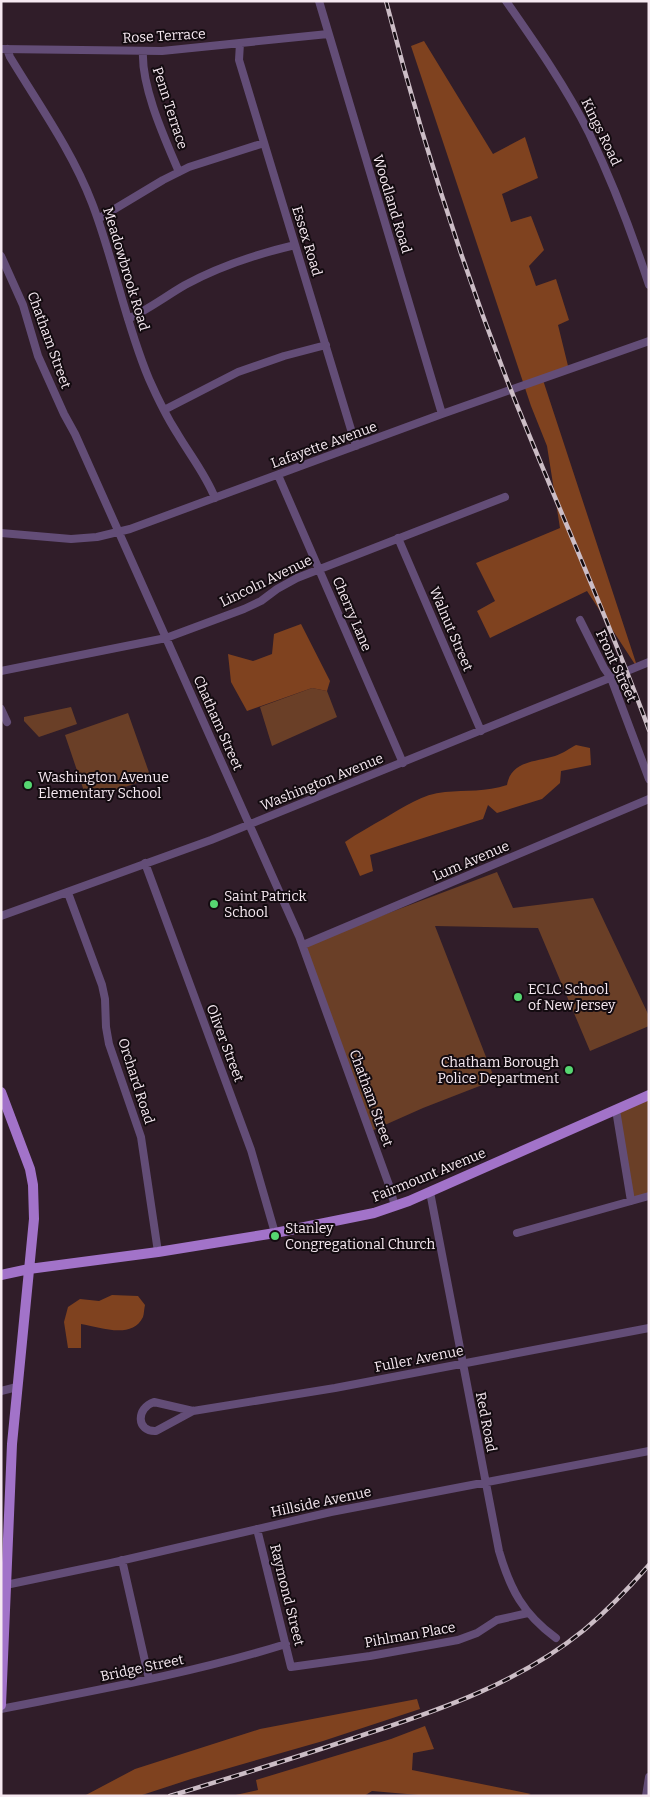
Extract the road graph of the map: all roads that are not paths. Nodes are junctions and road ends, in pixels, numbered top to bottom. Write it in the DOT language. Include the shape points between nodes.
graph roads {
  1 [pos="319,1"];
  2 [pos="506,1"];
  3 [pos="328,34"];
  4 [pos="240,43"];
  5 [pos="4,49"];
  6 [pos="143,52"];
  7 [pos="264,143"];
  8 [pos="179,172"];
  9 [pos="98,219"];
  10 [pos="295,245"];
  11 [pos="1,256"];
  12 [pos="649,285"];
  13 [pos="128,319"];
  14 [pos="649,341"];
  15 [pos="326,345"];
  16 [pos="164,410"];
  17 [pos="442,414"];
  18 [pos="356,446"];
  19 [pos="278,475"];
  20 [pos="506,496"];
  21 [pos="215,498"];
  22 [pos="119,532"];
  23 [pos="1,533"];
  24 [pos="398,538"];
  25 [pos="320,569"];
  26 [pos="580,620"];
  27 [pos="166,638"];
  28 [pos="649,662"];
  29 [pos="1,671"];
  30 [pos="612,678"];
  31 [pos="1,709"];
  32 [pos="7,722"];
  33 [pos="481,731"];
  34 [pos="403,763"];
  35 [pos="649,779"];
  36 [pos="649,799"];
  37 [pos="249,825"];
  38 [pos="145,863"];
  39 [pos="68,893"];
  40 [pos="1,916"];
  41 [pos="302,945"];
  42 [pos="1,1092"];
  43 [pos="649,1095"];
  44 [pos="616,1110"];
  45 [pos="430,1192"];
  46 [pos="649,1196"];
  47 [pos="631,1201"];
  48 [pos="395,1206"];
  49 [pos="274,1233"];
  50 [pos="516,1233"];
  51 [pos="158,1252"];
  52 [pos="29,1269"];
  53 [pos="1,1275"];
  54 [pos="649,1328"];
  55 [pos="462,1364"];
  56 [pos="17,1387"];
  57 [pos="1,1391"];
  58 [pos="193,1411"];
  59 [pos="649,1451"];
  60 [pos="485,1481"];
  61 [pos="257,1529"];
  62 [pos="122,1560"];
  63 [pos="4,1586"];
  64 [pos="528,1614"];
  65 [pos="556,1638"];
  66 [pos="286,1644"];
  67 [pos="292,1667"];
  68 [pos="149,1679"];
  69 [pos="1,1705"];
  70 [pos="1,1709"];
  71 [pos="649,1777"];
  72 [pos="646,1796"];
  1 -- 3 [label="street, Woodland Road"];
  2 -- 12 [label="street, Kings Road" via="557,76 589,133 626,216"];
  3 -- 4 [label="street, Rose Terrace"];
  3 -- 17 [label="street, Woodland Road"];
  4 -- 6 [label="street, Rose Terrace"];
  4 -- 7 [label="street, Essex Road" via="239,60"];
  5 -- 6 [label="street, Rose Terrace"];
  5 -- 9 [label="street, Meadowbrook Road" via="71,158"];
  6 -- 8 [label="street, Penn Terrace" via="143,66 151,96"];
  7 -- 8 [label="street"];
  7 -- 10 [label="street, Essex Road"];
  8 -- 9 [label="street"];
  9 -- 13 [label="street, Meadowbrook Road"];
  10 -- 13 [label="street" via="216,270"];
  10 -- 15 [label="street, Essex Road"];
  11 -- 22 [label="street, Chatham Street" via="23,305 38,356"];
  13 -- 16 [label="street, Meadowbrook Road"];
  14 -- 17 [label="street, Lafayette Avenue"];
  15 -- 16 [label="street" via="238,372"];
  15 -- 18 [label="street, Essex Road"];
  16 -- 21 [label="street, Meadowbrook Road" via="210,484"];
  17 -- 18 [label="street, Lafayette Avenue"];
  18 -- 19 [label="street, Lafayette Avenue"];
  19 -- 21 [label="street, Lafayette Avenue"];
  19 -- 25 [label="street, Cherry Lane"];
  20 -- 24 [label="street, Lincoln Avenue"];
  21 -- 22 [label="street, Lafayette Avenue"];
  22 -- 23 [label="street, Lafayette Avenue" via="71,539"];
  22 -- 27 [label="street, Chatham Street"];
  24 -- 25 [label="street, Lincoln Avenue"];
  24 -- 33 [label="street, Walnut Street"];
  25 -- 27 [label="street, Lincoln Avenue" via="297,578 244,609"];
  25 -- 34 [label="street, Cherry Lane"];
  26 -- 30 [label="street, Front Street"];
  27 -- 29 [label="street, Lincoln Avenue"];
  27 -- 37 [label="street, Chatham Street"];
  28 -- 30 [label="street, Washington Avenue"];
  30 -- 33 [label="street, Washington Avenue"];
  30 -- 35 [label="street, Front Street"];
  31 -- 32 [label="street"];
  33 -- 34 [label="street, Washington Avenue"];
  34 -- 37 [label="street, Washington Avenue"];
  36 -- 41 [label="street, Lum Avenue"];
  37 -- 38 [label="street, Washington Avenue"];
  37 -- 41 [label="street, Chatham Street"];
  38 -- 39 [label="street, Washington Avenue"];
  38 -- 49 [label="street, Oliver Street" via="251,1150"];
  39 -- 40 [label="street, Washington Avenue"];
  39 -- 51 [label="street, Orchard Road" via="102,985 109,1044 141,1137"];
  41 -- 48 [label="street, Chatham Street"];
  42 -- 52 [label="main road" via="33,1185 34,1219"];
  43 -- 44 [label="main road, Fairmount Avenue"];
  44 -- 45 [label="main road, Fairmount Avenue"];
  44 -- 47 [label="street"];
  45 -- 48 [label="main road, Fairmount Avenue"];
  45 -- 55 [label="street, Red Road"];
  46 -- 47 [label="street"];
  47 -- 50 [label="street"];
  48 -- 49 [label="main road, Fairmount Avenue"];
  49 -- 51 [label="main road, Fairmount Avenue"];
  51 -- 52 [label="main road, Fairmount Avenue"];
  52 -- 53 [label="main road, Fairmount Avenue"];
  52 -- 56 [label="main road"];
  54 -- 55 [label="street, Fuller Avenue"];
  55 -- 58 [label="street, Fuller Avenue"];
  55 -- 60 [label="street, Red Road"];
  56 -- 57 [label="street"];
  56 -- 63 [label="main road"];
  58 -- 58 [label="street, Fuller Avenue" via="154,1402 142,1410 141,1420 146,1429 156,1431"];
  59 -- 60 [label="street, Hillside Avenue"];
  60 -- 61 [label="street, Hillside Avenue"];
  60 -- 64 [label="street, Red Road" via="505,1570 512,1589"];
  61 -- 62 [label="street, Hillside Avenue"];
  61 -- 66 [label="street, Raymond Street"];
  62 -- 63 [label="street, Hillside Avenue"];
  62 -- 68 [label="street"];
  63 -- 69 [label="main road"];
  64 -- 65 [label="street, Red Road"];
  64 -- 67 [label="street, Pihlman Place" via="497,1620 477,1634 458,1640"];
  66 -- 67 [label="street, Raymond Street"];
  66 -- 68 [label="street, Bridge Street"];
  68 -- 70 [label="street, Bridge Street"];
  71 -- 72 [label="street"];
}
